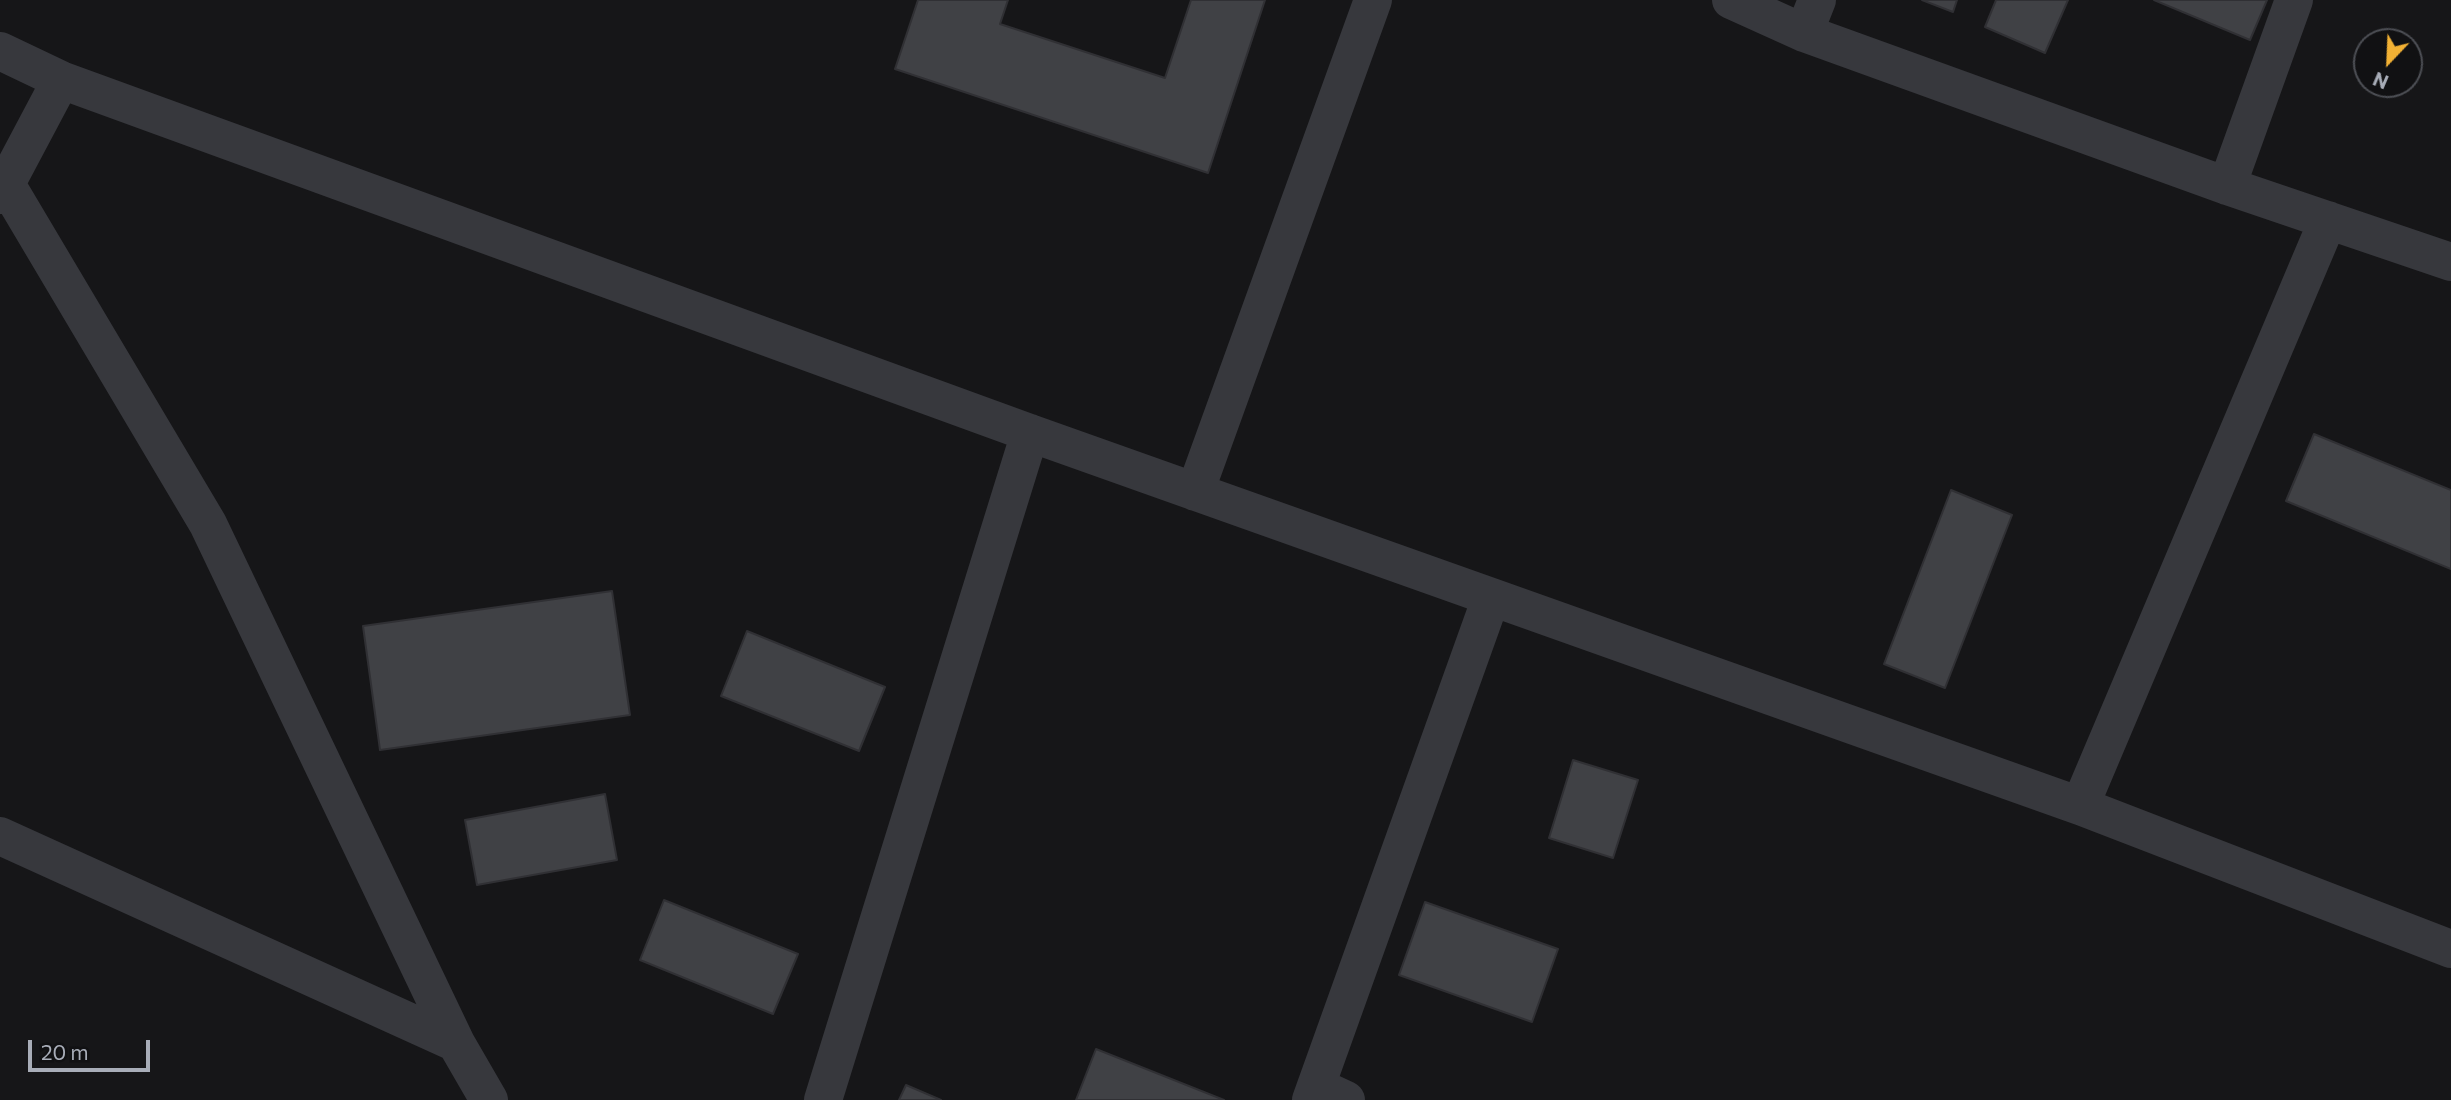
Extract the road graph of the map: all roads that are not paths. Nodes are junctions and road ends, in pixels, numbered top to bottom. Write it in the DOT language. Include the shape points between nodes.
graph roads {
  1 [pos="1373,0"];
  2 [pos="1731,0"];
  3 [pos="2294,0"];
  4 [pos="1810,17"];
  5 [pos="0,51"];
  6 [pos="61,80"];
  7 [pos="2227,186"];
  8 [pos="3,189"];
  9 [pos="2328,220"];
  10 [pos="2451,262"];
  11 [pos="1030,433"];
  12 [pos="1195,492"];
  13 [pos="1491,598"];
  14 [pos="2080,806"];
  15 [pos="0,836"];
  16 [pos="2451,949"];
  17 [pos="456,1043"];
  18 [pos="1324,1095"];
  19 [pos="489,1100"];
  20 [pos="822,1100"];
  1 -- 12 [label="street"];
  2 -- 4 [label="street"];
  3 -- 7 [label="street"];
  4 -- 7 [label="street"];
  5 -- 6 [label="street"];
  6 -- 8 [label="street"];
  6 -- 11 [label="street"];
  7 -- 9 [label="street"];
  8 -- 17 [label="street" via="208,524"];
  9 -- 10 [label="street"];
  9 -- 14 [label="street"];
  11 -- 12 [label="street"];
  11 -- 20 [label="street"];
  12 -- 13 [label="street"];
  13 -- 14 [label="street"];
  13 -- 18 [label="street"];
  14 -- 16 [label="street"];
  15 -- 17 [label="street"];
  17 -- 19 [label="street"];
}
